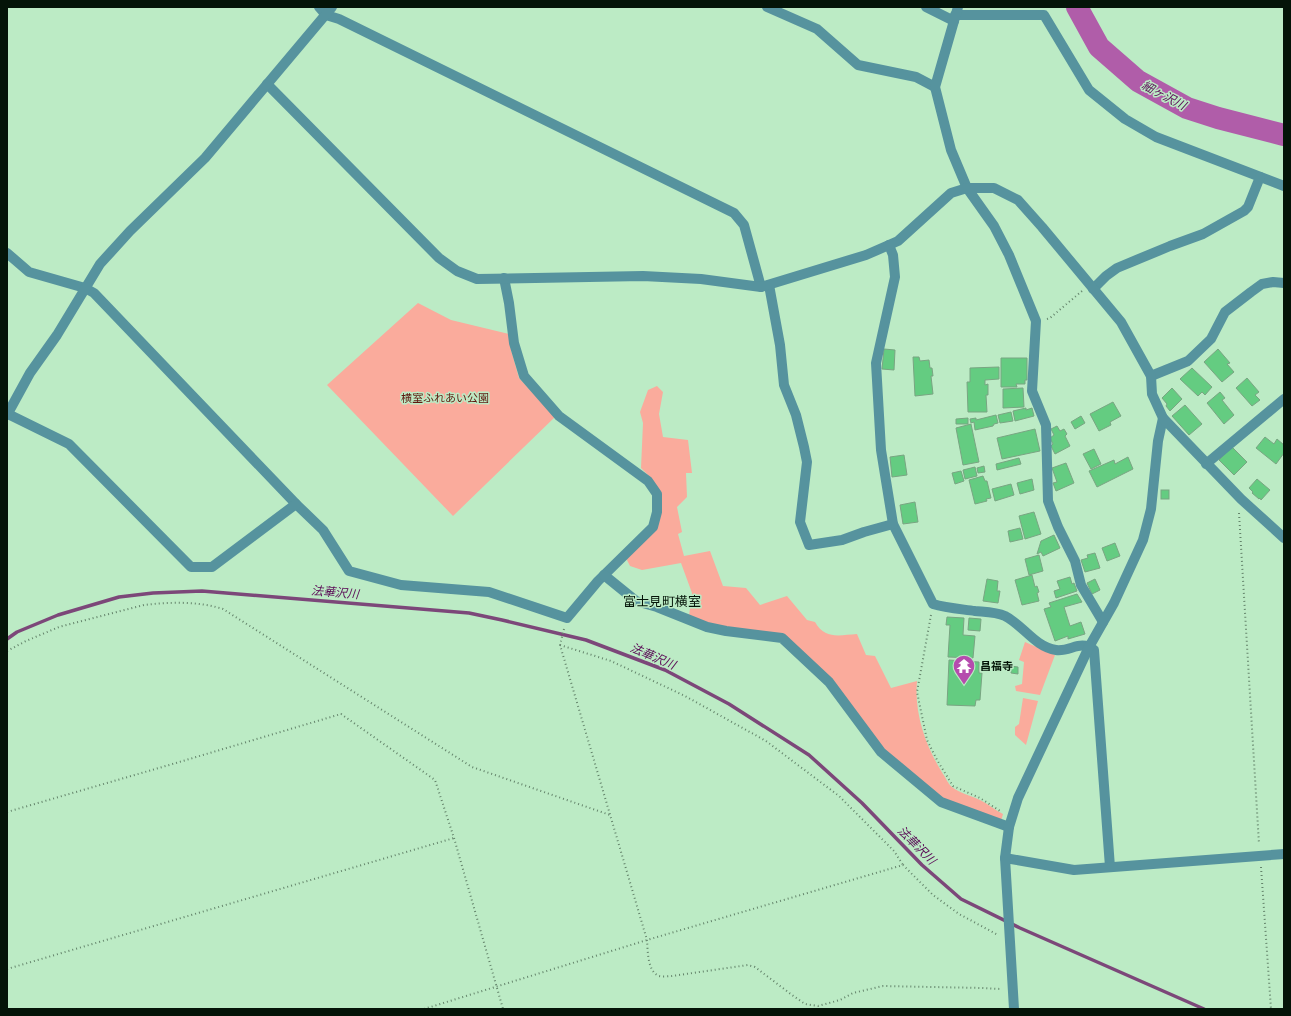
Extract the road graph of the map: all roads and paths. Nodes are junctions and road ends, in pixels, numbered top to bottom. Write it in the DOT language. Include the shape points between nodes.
graph roads {
  1 [pos="767,7"];
  2 [pos="926,7"];
  3 [pos="326,10"];
  4 [pos="956,14"];
  5 [pos="267,84"];
  6 [pos="935,87"];
  7 [pos="1260,177"];
  8 [pos="1284,186"];
  9 [pos="967,188"];
  10 [pos="889,245"];
  11 [pos="7,253"];
  12 [pos="504,278"];
  13 [pos="1284,283"];
  14 [pos="765,286"];
  15 [pos="1091,287"];
  16 [pos="85,288"];
  17 [pos="1036,321"];
  18 [pos="1151,376"];
  19 [pos="1284,399"];
  20 [pos="8,414"];
  21 [pos="1163,418"];
  22 [pos="1206,464"];
  23 [pos="1241,499"];
  24 [pos="296,504"];
  25 [pos="893,524"];
  26 [pos="1284,538"];
  27 [pos="604,575"];
  28 [pos="933,604"];
  29 [pos="567,618"];
  30 [pos="1103,622"];
  31 [pos="560,645"];
  32 [pos="1089,647"];
  33 [pos="7,651"];
  34 [pos="7,812"];
  35 [pos="610,815"];
  36 [pos="1012,816"];
  37 [pos="1009,827"];
  38 [pos="454,838"];
  39 [pos="1284,854"];
  40 [pos="1260,856"];
  41 [pos="1005,858"];
  42 [pos="903,865"];
  43 [pos="1110,867"];
  44 [pos="647,940"];
  45 [pos="1009,940"];
  46 [pos="7,969"];
  47 [pos="497,988"];
  48 [pos="1013,990"];
  49 [pos="424,1009"];
  50 [pos="503,1009"];
  51 [pos="1014,1009"];
  52 [pos="1271,1009"];
  1 -- 6 [label="street" via="817,29 858,65 916,77"];
  2 -- 4 [label="street"];
  3 -- 5 [label="street"];
  3 -- 14 [label="street" via="338,19 734,213 744,225"];
  4 -- 6 [label="street"];
  4 -- 7 [label="street" via="1044,15 1089,90 1125,119 1156,137"];
  5 -- 12 [label="street" via="439,258 458,271 477,279"];
  5 -- 16 [label="street" via="205,158 100,264"];
  6 -- 9 [label="street" via="951,150"];
  7 -- 8 [label="street"];
  7 -- 15 [label="street" via="1244,211 1203,234 1116,268"];
  9 -- 10 [label="street" via="951,193 898,241"];
  9 -- 15 [label="street" via="994,188 1018,200"];
  9 -- 17 [label="street" via="994,226"];
  10 -- 14 [label="street" via="866,255"];
  10 -- 25 [label="street" via="893,255 894,277 876,363 881,450"];
  11 -- 16 [label="street" via="29,272"];
  12 -- 14 [label="street" via="643,276"];
  12 -- 27 [label="street" via="514,342 524,376 559,416 648,481 657,494 657,512 653,527"];
  13 -- 18 [label="street" via="1262,284 1225,312 1211,339 1188,361"];
  14 -- 25 [label="street" via="780,345 784,385 796,415 807,462 800,522 809,545 842,540"];
  15 -- 17 [label="path" via="1050,318"];
  15 -- 18 [label="street" via="1121,322"];
  16 -- 20 [label="street" via="57,335 30,373"];
  16 -- 24 [label="street" via="94,293"];
  17 -- 30 [label="street" via="1032,390 1046,425 1048,501 1075,561 1081,585"];
  18 -- 21 [label="street" via="1152,394"];
  19 -- 22 [label="street"];
  20 -- 24 [label="street" via="69,444 191,567 212,567"];
  21 -- 22 [label="street"];
  21 -- 30 [label="street" via="1151,509 1143,540"];
  22 -- 23 [label="street"];
  23 -- 26 [label="street"];
  23 -- 40 [label="path" via="1239,510"];
  24 -- 29 [label="street" via="323,530 349,572 401,585 489,592"];
  25 -- 28 [label="street"];
  27 -- 29 [label="street"];
  27 -- 37 [label="street" via="636,601 707,627 782,638 829,682 881,752 941,802"];
  28 -- 32 [label="street" via="1004,616 1015,622 1040,644 1056,650 1081,645"];
  28 -- 36 [label="path" via="917,692 927,740 953,786"];
  29 -- 31 [label="path"];
  30 -- 32 [label="street"];
  31 -- 35 [label="path"];
  31 -- 42 [label="path" via="611,661 652,680 766,741 839,796 894,851"];
  32 -- 36 [label="street" via="1018,798"];
  32 -- 43 [label="street" via="1094,650"];
  33 -- 35 [label="path" via="59,627 144,604 214,606 223,609 472,766"];
  34 -- 38 [label="path" via="341,714 435,780"];
  35 -- 44 [label="path"];
  36 -- 37 [label="street"];
  37 -- 41 [label="street"];
  38 -- 46 [label="path"];
  38 -- 47 [label="path"];
  39 -- 40 [label="street"];
  40 -- 43 [label="street"];
  40 -- 52 [label="path"];
  41 -- 43 [label="street" via="1074,870"];
  41 -- 45 [label="street"];
  42 -- 44 [label="path"];
  42 -- 45 [label="path" via="933,895 959,914"];
  44 -- 47 [label="path"];
  44 -- 48 [label="path" via="650,964 660,976 748,965 756,967 805,1004 818,1006 840,1000 853,993 883,986"];
  45 -- 48 [label="street"];
  47 -- 49 [label="path"];
  47 -- 50 [label="path"];
  48 -- 51 [label="street"];
}
